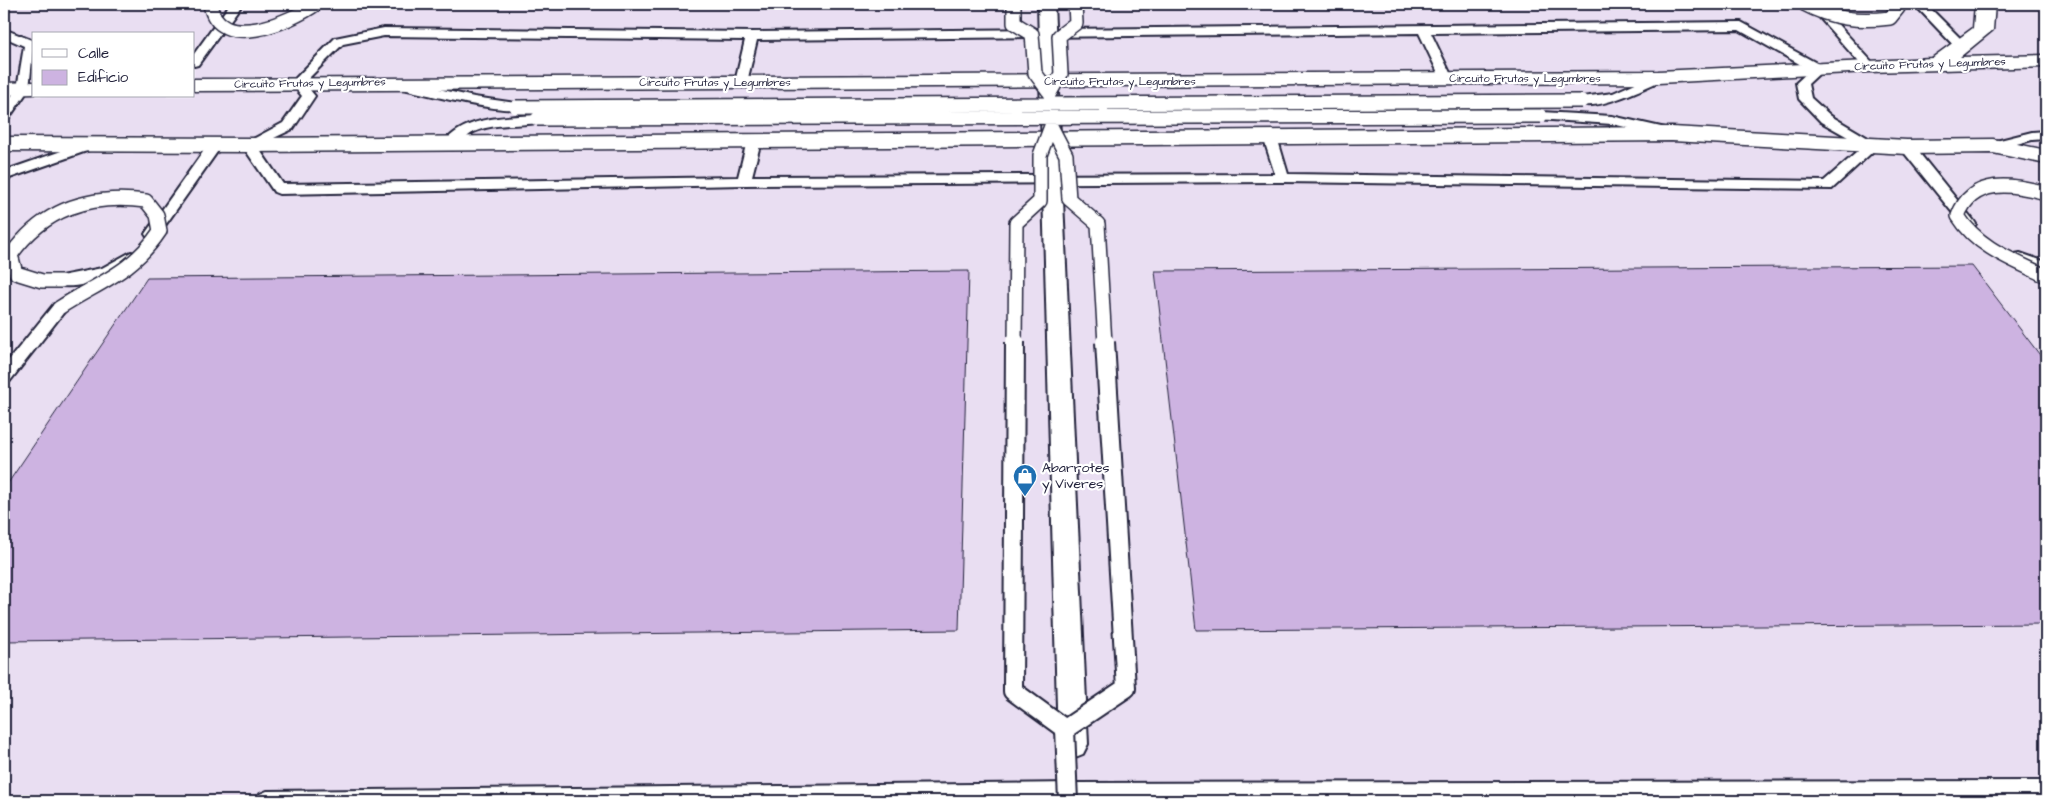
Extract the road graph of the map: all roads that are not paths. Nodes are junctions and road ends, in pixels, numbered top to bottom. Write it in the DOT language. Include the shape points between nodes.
graph roads {
  1 [pos="210,4"];
  2 [pos="236,4"];
  3 [pos="316,4"];
  4 [pos="1014,4"];
  5 [pos="1046,4"];
  6 [pos="1075,4"];
  7 [pos="1804,4"];
  8 [pos="1813,4"];
  9 [pos="1898,4"];
  10 [pos="1920,4"];
  11 [pos="1985,4"];
  12 [pos="1424,30"];
  13 [pos="4,33"];
  14 [pos="1048,34"];
  15 [pos="752,36"];
  16 [pos="209,41"];
  17 [pos="195,42"];
  18 [pos="32,44"];
  19 [pos="1962,47"];
  20 [pos="195,61"];
  21 [pos="2046,61"];
  22 [pos="1939,63"];
  23 [pos="1869,66"];
  24 [pos="1818,69"];
  25 [pos="1658,77"];
  26 [pos="1447,79"];
  27 [pos="391,82"];
  28 [pos="741,82"];
  29 [pos="297,83"];
  30 [pos="195,85"];
  31 [pos="20,89"];
  32 [pos="1050,110"];
  33 [pos="4,115"];
  34 [pos="1672,134"];
  35 [pos="2046,135"];
  36 [pos="1270,137"];
  37 [pos="754,141"];
  38 [pos="451,143"];
  39 [pos="4,144"];
  40 [pos="93,144"];
  41 [pos="215,145"];
  42 [pos="249,145"];
  43 [pos="1873,145"];
  44 [pos="1992,146"];
  45 [pos="1907,147"];
  46 [pos="2046,157"];
  47 [pos="4,176"];
  48 [pos="1283,178"];
  49 [pos="1053,180"];
  50 [pos="744,182"];
  51 [pos="2046,193"];
  52 [pos="2046,267"];
  53 [pos="2046,276"];
  54 [pos="4,377"];
  55 [pos="1065,730"];
  56 [pos="2046,791"];
  57 [pos="1073,798"];
  58 [pos="267,801"];
  1 -- 3 [label="lane, bridge" via="210,14 215,22 230,28 252,29 276,25"];
  2 -- 16 [label="lane"];
  4 -- 32 [label="lane, bridge" via="1014,22 1032,34 1035,73"];
  5 -- 14 [label="street"];
  6 -- 32 [label="lane, bridge" via="1076,23 1059,36 1061,74"];
  7 -- 9 [label="lane, bridge" via="1826,15 1868,22 1890,18"];
  8 -- 23 [label="lane"];
  10 -- 19 [label="lane"];
  11 -- 19 [label="street" via="1983,30"];
  12 -- 14 [label="lane"];
  12 -- 24 [label="lane" via="1741,26"];
  12 -- 26 [label="lane"];
  13 -- 18 [label="lane"];
  14 -- 15 [label="lane"];
  14 -- 32 [label="street"];
  15 -- 28 [label="lane"];
  15 -- 29 [label="lane" via="384,32 339,41"];
  16 -- 17 [label="lane"];
  16 -- 20 [label="lane"];
  18 -- 31 [label="lane"];
  19 -- 22 [label="street"];
  21 -- 22 [label="street, Circuito Frutas y Legumbres"];
  22 -- 23 [label="street, Circuito Frutas y Legumbres"];
  23 -- 24 [label="street, Circuito Frutas y Legumbres"];
  24 -- 25 [label="street, Circuito Frutas y Legumbres"];
  24 -- 43 [label="lane" via="1802,83 1806,99 1826,119"];
  25 -- 26 [label="street, Circuito Frutas y Legumbres"];
  25 -- 32 [label="lane, bridge" via="1616,97 1582,100"];
  26 -- 32 [label="street, Circuito Frutas y Legumbres"];
  27 -- 28 [label="street, Circuito Frutas y Legumbres"];
  27 -- 29 [label="street, Circuito Frutas y Legumbres"];
  27 -- 32 [label="lane, bridge" via="516,107"];
  28 -- 32 [label="street, Circuito Frutas y Legumbres"];
  29 -- 30 [label="street, Circuito Frutas y Legumbres"];
  29 -- 42 [label="lane" via="309,96 288,126"];
  31 -- 33 [label="lane"];
  32 -- 34 [label="lane, bridge" via="1541,116 1612,120"];
  32 -- 36 [label="street"];
  32 -- 37 [label="street"];
  32 -- 38 [label="lane, bridge" via="537,119 501,121 469,129"];
  32 -- 49 [label="street"];
  32 -- 55 [label="lane, bridge" via="1040,155 1040,200 1016,223 1013,690"];
  32 -- 55 [label="lane, bridge" via="1066,155 1069,200 1098,224 1126,688"];
  34 -- 36 [label="street"];
  34 -- 43 [label="street"];
  35 -- 44 [label="lane"];
  36 -- 48 [label="lane"];
  37 -- 38 [label="street"];
  37 -- 50 [label="lane"];
  38 -- 42 [label="street"];
  39 -- 40 [label="street"];
  40 -- 41 [label="street"];
  40 -- 47 [label="lane"];
  41 -- 42 [label="street"];
  41 -- 54 [label="lane, bridge" via="147,242 125,263 89,278 42,282 16,273 11,255 26,233 56,212 93,200 124,197 146,201 157,215 160,231 136,264 59,308"];
  42 -- 50 [label="lane" via="279,189"];
  43 -- 45 [label="street"];
  43 -- 48 [label="lane" via="1827,186"];
  44 -- 45 [label="street"];
  44 -- 46 [label="street"];
  45 -- 52 [label="lane" via="1976,232 2002,250"];
  48 -- 49 [label="lane"];
  49 -- 50 [label="lane"];
  49 -- 57 [label="street"];
  51 -- 53 [label="lane, bridge" via="2002,186 1982,189 1966,197 1958,216 1968,232 1988,247"];
  55 -- 57 [label="lane, bridge"];
  56 -- 57 [label="lane"];
  57 -- 58 [label="lane"];
}
